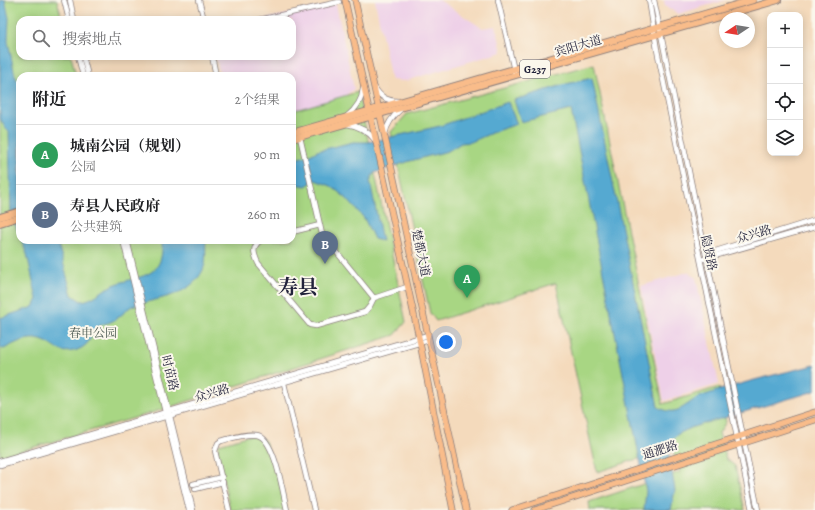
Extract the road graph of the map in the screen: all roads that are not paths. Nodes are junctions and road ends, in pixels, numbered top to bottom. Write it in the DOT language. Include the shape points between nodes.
graph roads {
  1 [pos="64,0"];
  2 [pos="70,0"];
  3 [pos="199,0"];
  4 [pos="498,0"];
  5 [pos="649,0"];
  6 [pos="654,0"];
  7 [pos="753,0"];
  8 [pos="778,0"];
  9 [pos="355,1"];
  10 [pos="339,2"];
  11 [pos="346,2"];
  12 [pos="68,16"];
  13 [pos="73,16"];
  14 [pos="203,16"];
  15 [pos="276,16"];
  16 [pos="360,26"];
  17 [pos="351,28"];
  18 [pos="657,28"];
  19 [pos="658,34"];
  20 [pos="79,60"];
  21 [pos="84,60"];
  22 [pos="213,60"];
  23 [pos="81,72"];
  24 [pos="87,72"];
  25 [pos="215,72"];
  26 [pos="514,72"];
  27 [pos="373,82"];
  28 [pos="363,85"];
  29 [pos="405,103"];
  30 [pos="379,111"];
  31 [pos="369,114"];
  32 [pos="341,122"];
  33 [pos="296,132"];
  34 [pos="300,137"];
  35 [pos="385,137"];
  36 [pos="296,138"];
  37 [pos="375,141"];
  38 [pos="16,212"];
  39 [pos="0,217"];
  40 [pos="16,218"];
  41 [pos="815,220"];
  42 [pos="0,223"];
  43 [pos="320,225"];
  44 [pos="815,226"];
  45 [pos="296,231"];
  46 [pos="124,244"];
  47 [pos="127,244"];
  48 [pos="256,244"];
  49 [pos="707,256"];
  50 [pos="700,260"];
  51 [pos="133,275"];
  52 [pos="407,287"];
  53 [pos="374,298"];
  54 [pos="419,338"];
  55 [pos="429,338"];
  56 [pos="284,380"];
  57 [pos="815,412"];
  58 [pos="169,414"];
  59 [pos="815,420"];
  60 [pos="740,436"];
  61 [pos="741,443"];
  62 [pos="0,461"];
  63 [pos="0,465"];
  64 [pos="222,480"];
  65 [pos="194,486"];
  66 [pos="189,510"];
  67 [pos="193,510"];
  68 [pos="229,510"];
  69 [pos="287,510"];
  70 [pos="314,510"];
  71 [pos="454,510"];
  72 [pos="466,510"];
  73 [pos="512,510"];
  74 [pos="535,510"];
  75 [pos="752,510"];
  76 [pos="758,510"];
  1 -- 12 [label="street"];
  2 -- 13 [label="street"];
  3 -- 14 [label="street"];
  4 -- 26 [label="street"];
  5 -- 18 [label="street, 隐贤路"];
  6 -- 18 [label="street, 隐贤路"];
  7 -- 18 [label="highway, 宾阳大道 / G237"];
  8 -- 19 [label="highway, 宾阳大道 / G237"];
  9 -- 11 [label="main road" via="348,5"];
  9 -- 16 [label="main road, 楚都大道"];
  10 -- 15 [label="street"];
  11 -- 17 [label="main road, 楚都大道"];
  16 -- 17 [label="main road"];
  16 -- 27 [label="main road, 楚都大道"];
  17 -- 28 [label="main road, 楚都大道"];
  18 -- 19 [label="street, 隐贤路"];
  18 -- 26 [label="highway, 宾阳大道 / G237"];
  19 -- 26 [label="highway, 宾阳大道 / G237"];
  19 -- 49 [label="street, 隐贤路"];
  19 -- 50 [label="street, 隐贤路" via="657,50"];
  20 -- 23 [label="street"];
  21 -- 24 [label="street"];
  22 -- 25 [label="street"];
  26 -- 29 [label="highway, 宾阳大道 / G237"];
  27 -- 29 [label="street" via="382,97"];
  27 -- 30 [label="main road, 楚都大道"];
  28 -- 31 [label="main road, 楚都大道"];
  28 -- 32 [label="street" via="363,93 357,107"];
  29 -- 30 [label="highway, 宾阳大道 / G237"];
  29 -- 35 [label="street" via="391,119"];
  30 -- 31 [label="highway, 宾阳大道 / G237"];
  30 -- 35 [label="main road, 楚都大道"];
  31 -- 32 [label="highway, 宾阳大道 / G237"];
  31 -- 37 [label="main road, 楚都大道"];
  32 -- 33 [label="highway, 宾阳大道 / G237"];
  32 -- 34 [label="highway, 宾阳大道 / G237"];
  32 -- 37 [label="street" via="356,126"];
  34 -- 36 [label="highway, 宾阳大道 / G237"];
  34 -- 43 [label="street"];
  35 -- 55 [label="main road, 楚都大道"];
  37 -- 52 [label="main road, 楚都大道"];
  38 -- 39 [label="highway"];
  40 -- 42 [label="highway"];
  41 -- 49 [label="street, 众兴路"];
  43 -- 45 [label="street"];
  43 -- 53 [label="street" via="322,234"];
  44 -- 49 [label="street, 众兴路"];
  46 -- 51 [label="street, 时苗路"];
  47 -- 51 [label="street, 时苗路"];
  48 -- 53 [label="street" via="254,253 258,263 310,325 316,326 365,312"];
  49 -- 50 [label="street, 众兴路"];
  49 -- 60 [label="street, 隐贤路"];
  50 -- 60 [label="street, 隐贤路"];
  51 -- 58 [label="street, 时苗路"];
  52 -- 53 [label="street"];
  52 -- 54 [label="main road, 楚都大道"];
  54 -- 55 [label="street, 众兴路"];
  54 -- 56 [label="street, 众兴路"];
  54 -- 71 [label="main road, 楚都大道"];
  55 -- 56 [label="street, 众兴路"];
  55 -- 72 [label="main road, 楚都大道"];
  56 -- 58 [label="street, 众兴路"];
  56 -- 70 [label="street"];
  57 -- 60 [label="main road, 通淝路"];
  58 -- 62 [label="street, 众兴路"];
  58 -- 63 [label="street, 众兴路"];
  58 -- 66 [label="street, 时苗路"];
  58 -- 67 [label="street, 时苗路"];
  59 -- 61 [label="main road, 通淝路"];
  60 -- 61 [label="street, 隐贤路"];
  60 -- 73 [label="main road, 通淝路"];
  61 -- 74 [label="main road, 通淝路"];
  61 -- 75 [label="street, 隐贤路"];
  61 -- 76 [label="street, 隐贤路"];
  64 -- 65 [label="street"];
  64 -- 68 [label="street"];
  64 -- 69 [label="street" via="216,451 218,443 247,435 258,435 266,439 271,448"];
}
